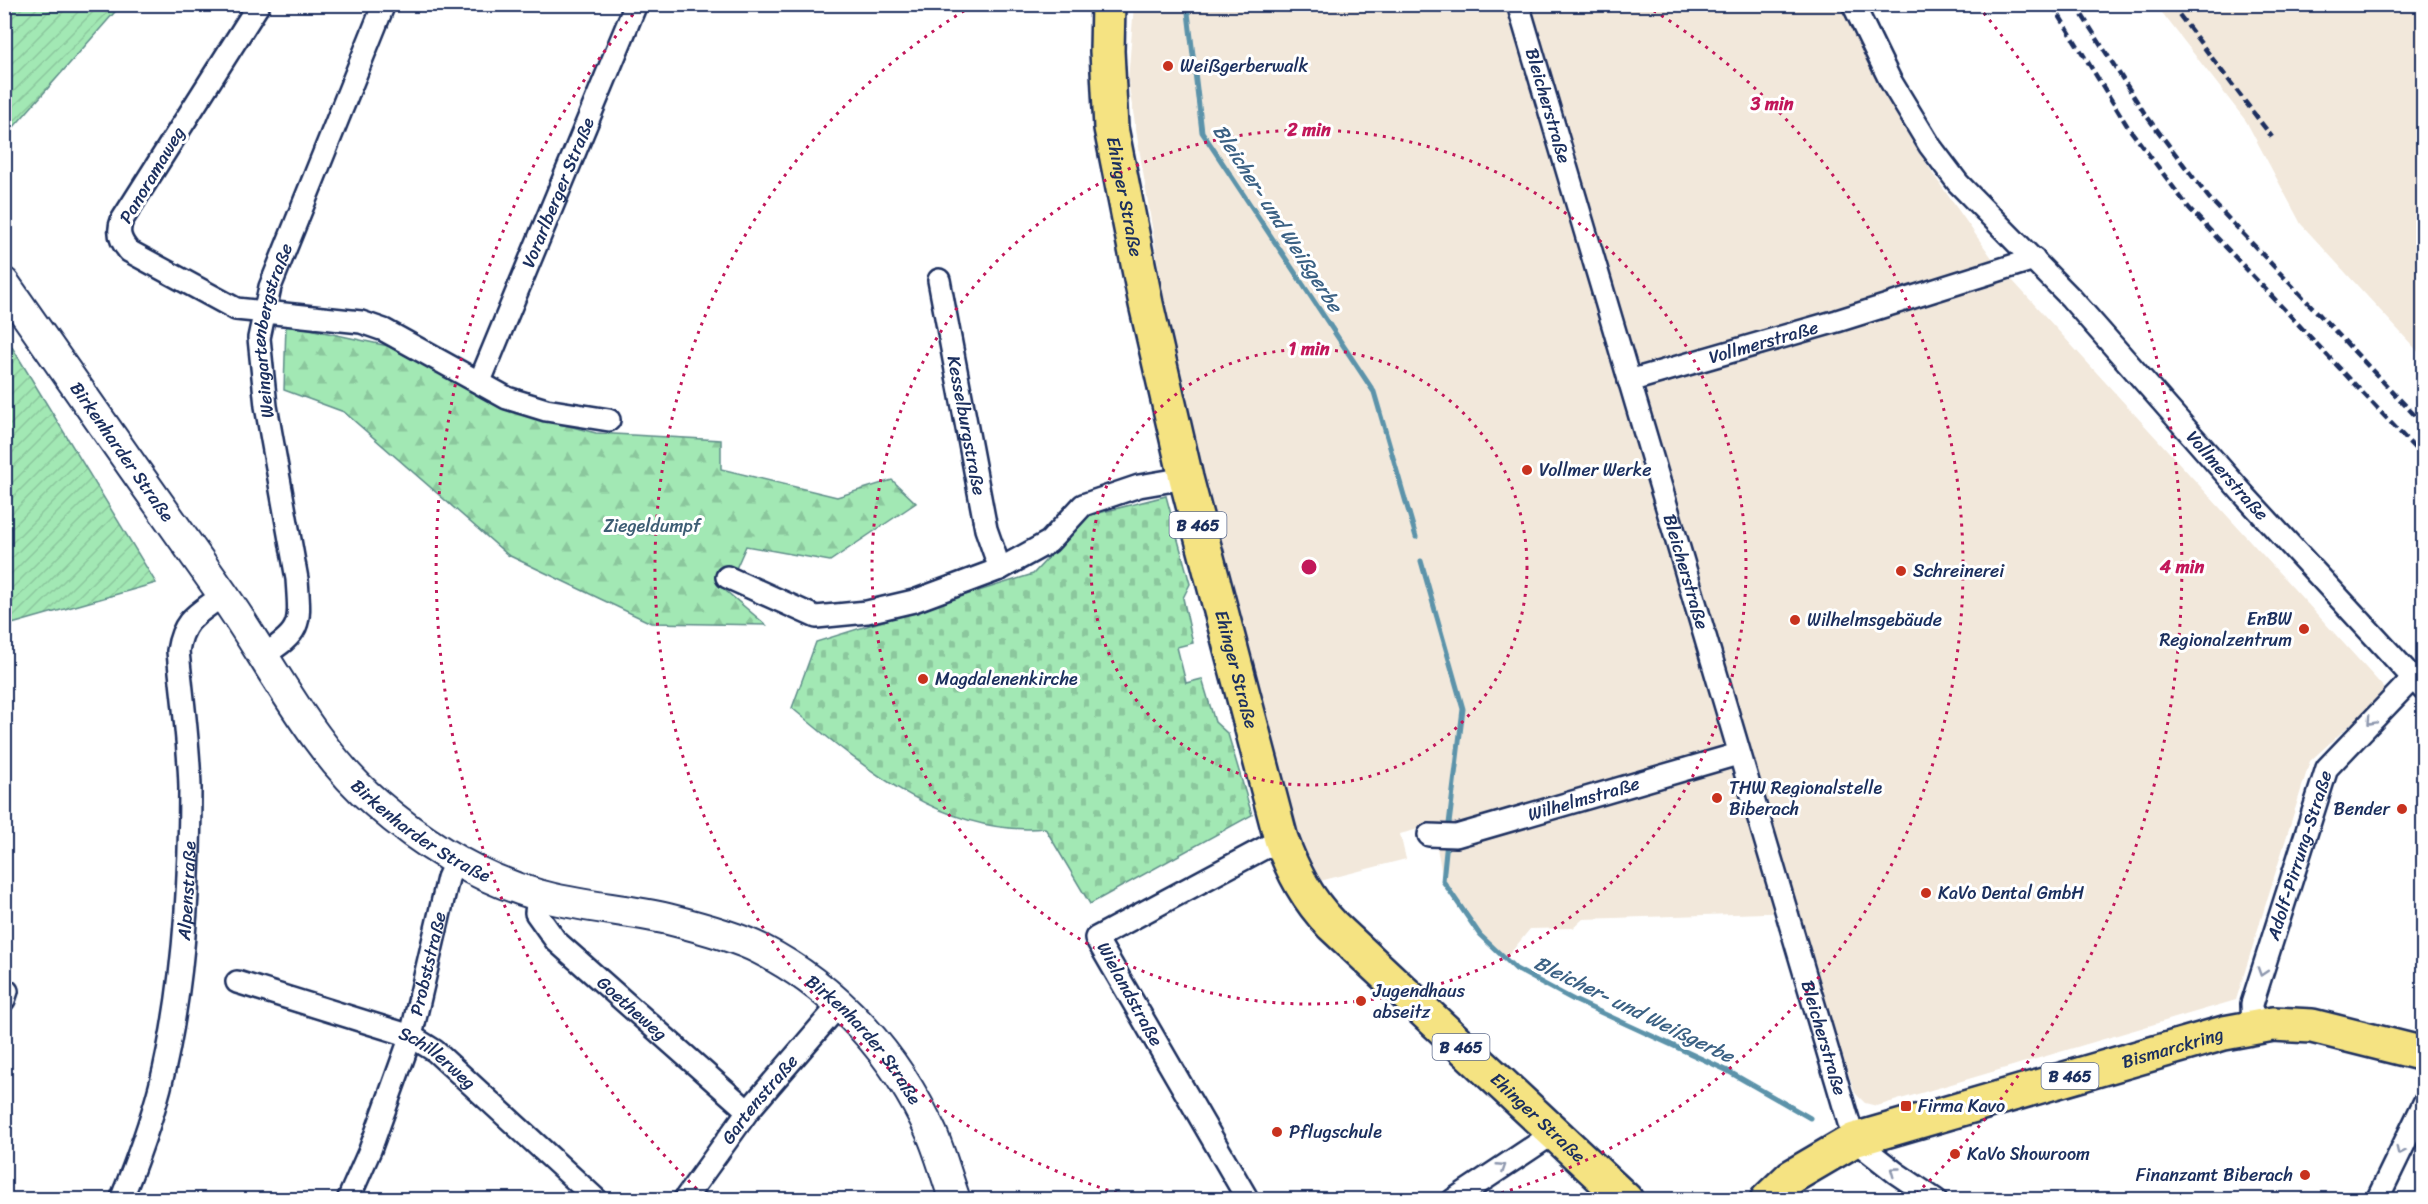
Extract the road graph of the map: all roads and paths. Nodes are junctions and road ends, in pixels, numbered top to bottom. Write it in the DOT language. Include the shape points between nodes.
graph roads {
  1 [pos="259,4"];
  2 [pos="384,4"];
  3 [pos="636,4"];
  4 [pos="1108,4"];
  5 [pos="1518,4"];
  6 [pos="1853,4"];
  7 [pos="2034,259"];
  8 [pos="939,280"];
  9 [pos="4,283"];
  10 [pos="264,313"];
  11 [pos="480,381"];
  12 [pos="1629,381"];
  13 [pos="609,420"];
  14 [pos="1186,478"];
  15 [pos="1000,569"];
  16 [pos="727,577"];
  17 [pos="223,595"];
  18 [pos="262,656"];
  19 [pos="2418,685"];
  20 [pos="1738,754"];
  21 [pos="1430,835"];
  22 [pos="1281,839"];
  23 [pos="456,860"];
  24 [pos="538,895"];
  25 [pos="237,982"];
  26 [pos="840,1004"];
  27 [pos="2253,1028"];
  28 [pos="411,1036"];
  29 [pos="2424,1054"];
  30 [pos="2424,1103"];
  31 [pos="748,1111"];
  32 [pos="1554,1133"];
  33 [pos="1854,1140"];
  34 [pos="1932,1198"];
  35 [pos="122,1200"];
  36 [pos="348,1200"];
  37 [pos="597,1200"];
  38 [pos="684,1200"];
  39 [pos="955,1200"];
  40 [pos="1248,1200"];
  41 [pos="1453,1200"];
  42 [pos="1626,1200"];
  43 [pos="1767,1200"];
  44 [pos="2377,1200"];
  1 -- 10 [label="street, Panoramaweg" via="119,228 129,250 236,309"];
  2 -- 10 [label="street, Weingartenbergstraße" via="270,287"];
  3 -- 11 [label="street, Vorarlberger Straße"];
  4 -- 14 [label="main road, Ehinger Straße / B 465" via="1111,128"];
  5 -- 12 [label="street, Bleicherstraße"];
  6 -- 7 [label="street, Vollmerstraße" via="1890,80 1930,146 1958,183"];
  7 -- 12 [label="street, Vollmerstraße"];
  7 -- 19 [label="street, Vollmerstraße"];
  8 -- 15 [label="street, Kesselburgstraße" via="986,529"];
  9 -- 17 [label="main road, Birkenharder Straße"];
  10 -- 11 [label="street" via="361,322 384,330"];
  10 -- 18 [label="street, Weingartenbergstraße" via="259,338 266,406 297,579 298,623 295,633"];
  11 -- 13 [label="street" via="507,398 546,410"];
  12 -- 20 [label="street, Bleicherstraße"];
  14 -- 15 [label="street" via="1139,486 1083,505 1049,542"];
  14 -- 22 [label="main road, Ehinger Straße / B 465"];
  15 -- 16 [label="street" via="914,601 867,612 816,617"];
  17 -- 18 [label="main road, Birkenharder Straße"];
  17 -- 35 [label="street, Alpenstraße" via="190,618 180,634 178,651 190,786 180,964 160,1088"];
  18 -- 23 [label="main road, Birkenharder Straße" via="310,726 373,802"];
  19 -- 27 [label="street, Adolf-Pirrung-Straße, one-way" via="2327,768 2252,1004"];
  20 -- 21 [label="street, Wilhelmstraße" via="1456,836"];
  20 -- 33 [label="street, Bleicherstraße"];
  22 -- 32 [label="main road, Ehinger Straße / B 465" via="1292,870 1324,917"];
  22 -- 40 [label="street, Wielandstraße" via="1096,938"];
  23 -- 24 [label="main road, Birkenharder Straße"];
  23 -- 28 [label="street, Probststraße" via="448,878"];
  24 -- 26 [label="main road, Birkenharder Straße" via="668,919 760,948"];
  24 -- 31 [label="street, Goetheweg" via="536,913 556,942"];
  25 -- 28 [label="street, Schillerweg"];
  26 -- 31 [label="street, Gartenstraße"];
  26 -- 39 [label="main road, Birkenharder Straße" via="892,1062 931,1133"];
  27 -- 29 [label="main road, Bismarckring / B 465" via="2290,1023 2312,1026"];
  27 -- 33 [label="main road, Bismarckring / B 465" via="2112,1064"];
  28 -- 36 [label="street, Probststraße"];
  28 -- 37 [label="street, Schillerweg" via="435,1051"];
  30 -- 44 [label="street, one-way"];
  31 -- 38 [label="street, Gartenstraße"];
  41 -- 32 [label="street, one-way"];
  32 -- 42 [label="main road, Ehinger Straße / B 465"];
  34 -- 33 [label="street, one-way"];
  33 -- 43 [label="main road, Bismarckring / B 465" via="1791,1177"];
}
